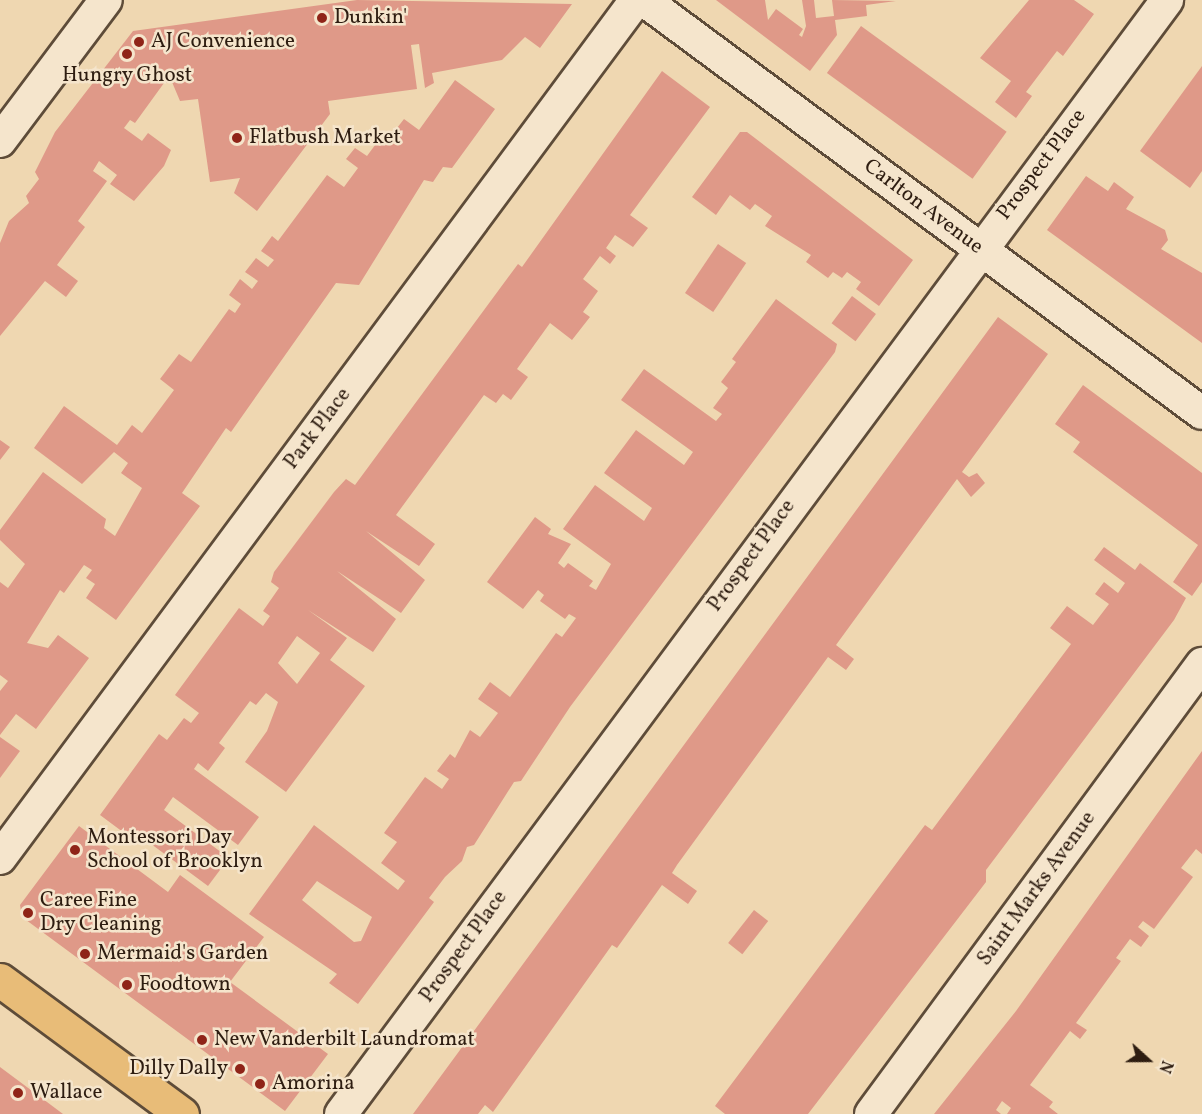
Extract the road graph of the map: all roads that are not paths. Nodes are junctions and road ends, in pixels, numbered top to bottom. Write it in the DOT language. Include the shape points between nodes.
graph roads {
  1 [pos="106,0"];
  2 [pos="636,0"];
  3 [pos="644,0"];
  4 [pos="1167,0"];
  5 [pos="0,141"];
  6 [pos="979,249"];
  7 [pos="1202,414"];
  8 [pos="1202,664"];
  9 [pos="0,858"];
  10 [pos="0,980"];
  11 [pos="182,1114"];
  12 [pos="342,1114"];
  13 [pos="871,1114"];
  1 -- 5 [label="street"];
  2 -- 9 [label="street, Park Place"];
  3 -- 6 [label="street, Carlton Avenue"];
  4 -- 6 [label="street, Prospect Place"];
  6 -- 7 [label="street, Carlton Avenue"];
  6 -- 12 [label="street, Prospect Place"];
  8 -- 13 [label="street, Saint Marks Avenue"];
  10 -- 11 [label="main road"];
}
